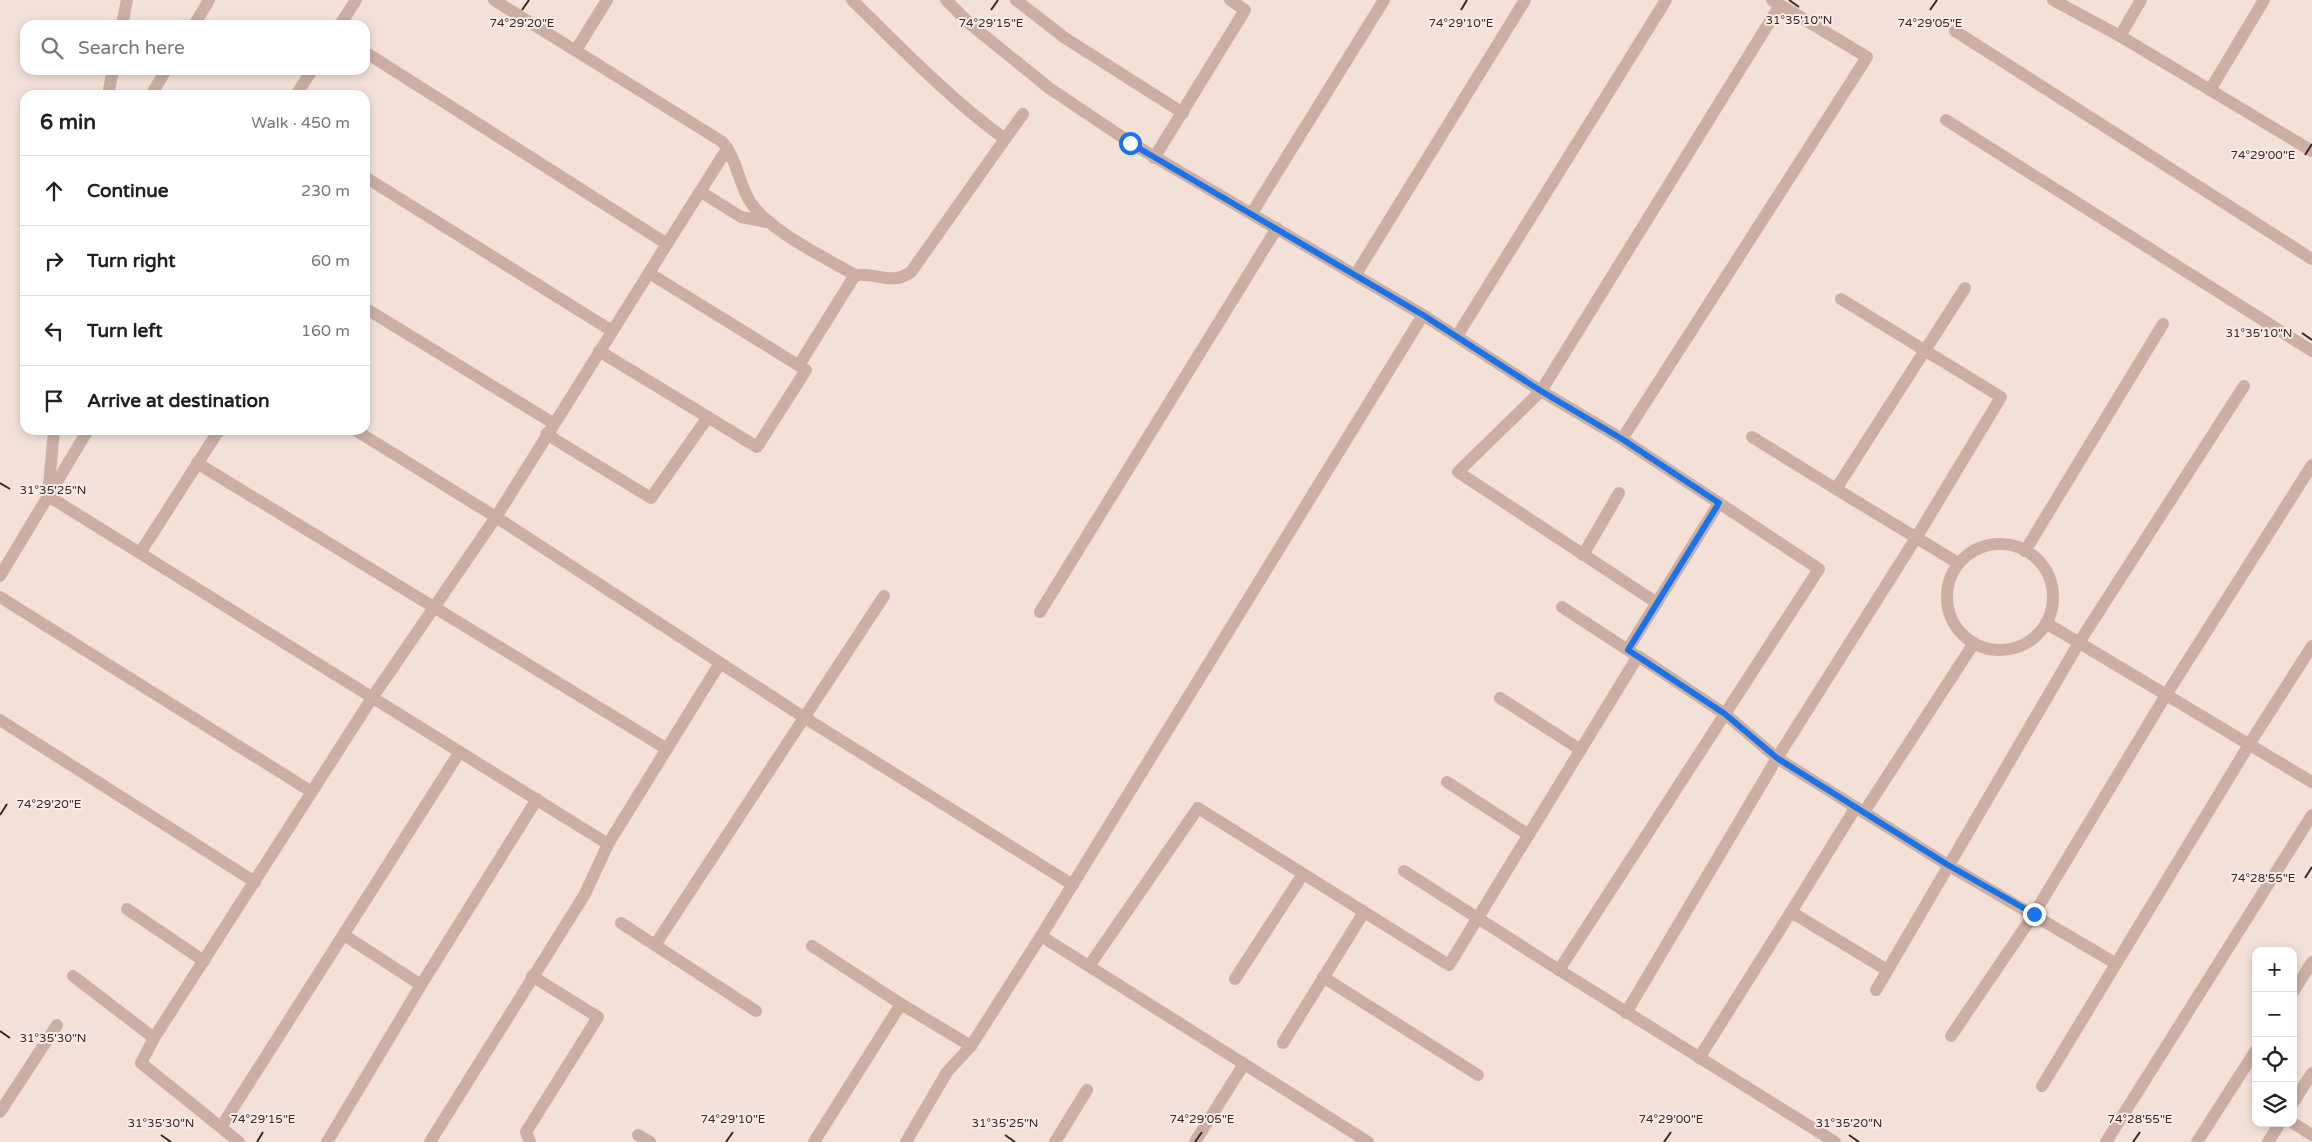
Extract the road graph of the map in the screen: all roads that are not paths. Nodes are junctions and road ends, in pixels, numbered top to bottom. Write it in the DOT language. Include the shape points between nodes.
graph roads {
  1 [pos="126,0"];
  2 [pos="209,0"];
  3 [pos="356,0"];
  4 [pos="494,0"];
  5 [pos="607,0"];
  6 [pos="852,0"];
  7 [pos="946,0"];
  8 [pos="1016,0"];
  9 [pos="1230,0"];
  10 [pos="1384,0"];
  11 [pos="1525,0"];
  12 [pos="1666,0"];
  13 [pos="2053,0"];
  14 [pos="2141,0"];
  15 [pos="2264,0"];
  16 [pos="1776,2"];
  17 [pos="1248,5"];
  18 [pos="123,20"];
  19 [pos="197,20"];
  20 [pos="343,20"];
  21 [pos="1955,32"];
  22 [pos="2120,36"];
  23 [pos="576,50"];
  24 [pos="370,55"];
  25 [pos="112,75"];
  26 [pos="163,75"];
  27 [pos="309,75"];
  28 [pos="109,90"];
  29 [pos="154,90"];
  30 [pos="299,90"];
  31 [pos="2210,90"];
  32 [pos="1183,113"];
  33 [pos="1023,114"];
  34 [pos="1946,120"];
  35 [pos="1005,139"];
  36 [pos="727,149"];
  37 [pos="2312,151"];
  38 [pos="1154,158"];
  39 [pos="370,180"];
  40 [pos="701,192"];
  41 [pos="1252,213"];
  42 [pos="767,222"];
  43 [pos="1277,228"];
  44 [pos="667,244"];
  45 [pos="2312,259"];
  46 [pos="649,273"];
  47 [pos="1356,274"];
  48 [pos="855,275"];
  49 [pos="1965,288"];
  50 [pos="1841,299"];
  51 [pos="370,311"];
  52 [pos="1423,315"];
  53 [pos="2163,324"];
  54 [pos="612,331"];
  55 [pos="1457,336"];
  56 [pos="1925,350"];
  57 [pos="599,351"];
  58 [pos="2312,351"];
  59 [pos="799,365"];
  60 [pos="2244,386"];
  61 [pos="1541,391"];
  62 [pos="708,417"];
  63 [pos="554,423"];
  64 [pos="546,434"];
  65 [pos="54,435"];
  66 [pos="85,435"];
  67 [pos="216,435"];
  68 [pos="363,435"];
  69 [pos="1752,437"];
  70 [pos="1622,439"];
  71 [pos="198,463"];
  72 [pos="2312,465"];
  73 [pos="1836,489"];
  74 [pos="1619,493"];
  75 [pos="48,496"];
  76 [pos="1719,503"];
  77 [pos="496,517"];
  78 [pos="1916,538"];
  79 [pos="2026,550"];
  80 [pos="140,553"];
  81 [pos="1583,554"];
  82 [pos="1958,563"];
  83 [pos="0,576"];
  84 [pos="884,596"];
  85 [pos="0,597"];
  86 [pos="1657,603"];
  87 [pos="434,607"];
  88 [pos="1562,607"];
  89 [pos="1040,612"];
  90 [pos="2046,623"];
  91 [pos="2080,641"];
  92 [pos="1974,643"];
  93 [pos="2312,646"];
  94 [pos="1633,653"];
  95 [pos="720,663"];
  96 [pos="2166,695"];
  97 [pos="372,698"];
  98 [pos="1500,698"];
  99 [pos="1725,714"];
  100 [pos="805,718"];
  101 [pos="0,720"];
  102 [pos="2250,743"];
  103 [pos="666,750"];
  104 [pos="1581,750"];
  105 [pos="459,753"];
  106 [pos="1777,758"];
  107 [pos="1447,782"];
  108 [pos="2312,782"];
  109 [pos="312,792"];
  110 [pos="537,799"];
  111 [pos="1860,810"];
  112 [pos="2312,815"];
  113 [pos="1529,835"];
  114 [pos="608,844"];
  115 [pos="1948,865"];
  116 [pos="1404,871"];
  117 [pos="1303,874"];
  118 [pos="255,882"];
  119 [pos="1073,885"];
  120 [pos="127,909"];
  121 [pos="1364,912"];
  122 [pos="1791,912"];
  123 [pos="2034,914"];
  124 [pos="1477,919"];
  125 [pos="621,923"];
  126 [pos="344,936"];
  127 [pos="1041,936"];
  128 [pos="655,945"];
  129 [pos="812,946"];
  130 [pos="204,961"];
  131 [pos="2312,962"];
  132 [pos="2115,963"];
  133 [pos="1089,966"];
  134 [pos="1559,970"];
  135 [pos="1887,970"];
  136 [pos="73,976"];
  137 [pos="532,976"];
  138 [pos="1323,977"];
  139 [pos="1235,979"];
  140 [pos="421,985"];
  141 [pos="2297,986"];
  142 [pos="1876,990"];
  143 [pos="901,1004"];
  144 [pos="756,1011"];
  145 [pos="1626,1012"];
  146 [pos="56,1025"];
  147 [pos="1951,1036"];
  148 [pos="154,1038"];
  149 [pos="1283,1044"];
  150 [pos="970,1046"];
  151 [pos="2252,1056"];
  152 [pos="1699,1058"];
  153 [pos="1244,1064"];
  154 [pos="2312,1073"];
  155 [pos="1478,1076"];
  156 [pos="2042,1086"];
  157 [pos="1087,1090"];
  158 [pos="2297,1097"];
  159 [pos="0,1112"];
  160 [pos="2297,1126"];
  161 [pos="221,1127"];
  162 [pos="2277,1127"];
  163 [pos="638,1135"];
  164 [pos="2312,1135"];
  165 [pos="239,1142"];
  166 [pos="327,1142"];
  167 [pos="430,1142"];
  168 [pos="530,1142"];
  169 [pos="650,1142"];
  170 [pos="814,1142"];
  171 [pos="906,1142"];
  172 [pos="1055,1142"];
  173 [pos="1195,1142"];
  174 [pos="1368,1142"];
  175 [pos="1835,1142"];
  176 [pos="2106,1142"];
  177 [pos="2197,1142"];
  178 [pos="2268,1142"];
  1 -- 18 [label="street"];
  2 -- 19 [label="street"];
  3 -- 20 [label="street"];
  4 -- 23 [label="street"];
  5 -- 23 [label="street"];
  6 -- 35 [label="street" via="973,116"];
  7 -- 38 [label="street" via="970,24 1049,88"];
  8 -- 32 [label="street" via="1065,38"];
  9 -- 17 [label="street"];
  10 -- 41 [label="street"];
  11 -- 47 [label="street"];
  12 -- 55 [label="street"];
  13 -- 22 [label="street"];
  14 -- 22 [label="street"];
  15 -- 31 [label="street"];
  16 -- 61 [label="street"];
  16 -- 70 [label="street" via="1866,57"];
  17 -- 32 [label="street"];
  21 -- 45 [label="street"];
  22 -- 31 [label="street"];
  23 -- 36 [label="street" via="717,138"];
  24 -- 44 [label="street"];
  25 -- 28 [label="street"];
  26 -- 29 [label="street"];
  27 -- 30 [label="street"];
  31 -- 37 [label="street"];
  32 -- 38 [label="street"];
  33 -- 35 [label="street"];
  34 -- 58 [label="street"];
  35 -- 48 [label="street" via="912,272 892,279 868,273"];
  36 -- 40 [label="street"];
  36 -- 42 [label="street" via="745,194"];
  38 -- 41 [label="street"];
  39 -- 54 [label="street"];
  40 -- 42 [label="street" via="741,217"];
  40 -- 44 [label="street"];
  41 -- 43 [label="street"];
  42 -- 48 [label="street"];
  43 -- 47 [label="street"];
  43 -- 89 [label="street"];
  44 -- 46 [label="street"];
  46 -- 54 [label="street"];
  46 -- 59 [label="street"];
  47 -- 52 [label="street"];
  48 -- 59 [label="street"];
  49 -- 56 [label="street"];
  50 -- 56 [label="street"];
  51 -- 63 [label="street"];
  52 -- 55 [label="street"];
  52 -- 119 [label="street"];
  53 -- 79 [label="street"];
  54 -- 57 [label="street"];
  55 -- 61 [label="street"];
  56 -- 73 [label="street"];
  56 -- 78 [label="street" via="2001,397"];
  57 -- 62 [label="street"];
  57 -- 63 [label="street"];
  59 -- 62 [label="street" via="806,370 757,447"];
  60 -- 91 [label="street"];
  61 -- 70 [label="street"];
  61 -- 81 [label="street" via="1458,472"];
  62 -- 64 [label="street" via="651,498"];
  63 -- 64 [label="street"];
  64 -- 77 [label="street"];
  65 -- 75 [label="street"];
  66 -- 75 [label="street"];
  67 -- 71 [label="street"];
  68 -- 77 [label="street"];
  69 -- 73 [label="street"];
  70 -- 76 [label="street"];
  71 -- 80 [label="street"];
  71 -- 87 [label="street"];
  72 -- 96 [label="street"];
  73 -- 78 [label="street"];
  74 -- 81 [label="street"];
  75 -- 80 [label="street"];
  75 -- 83 [label="street"];
  76 -- 86 [label="street"];
  76 -- 99 [label="street" via="1819,569"];
  77 -- 87 [label="street"];
  77 -- 95 [label="street"];
  78 -- 82 [label="street"];
  78 -- 106 [label="street"];
  79 -- 82 [label="street" via="1997,544 1969,553"];
  79 -- 90 [label="street" via="2048,575 2052,607"];
  80 -- 97 [label="street"];
  81 -- 86 [label="street"];
  82 -- 92 [label="street" via="1950,580 1947,598 1950,616"];
  84 -- 100 [label="street"];
  85 -- 109 [label="street"];
  86 -- 94 [label="street"];
  87 -- 97 [label="street"];
  87 -- 103 [label="street"];
  88 -- 94 [label="street"];
  90 -- 91 [label="street"];
  90 -- 92 [label="street" via="2036,636 2022,645 1990,649"];
  91 -- 96 [label="street"];
  91 -- 115 [label="street"];
  92 -- 111 [label="street"];
  93 -- 102 [label="street"];
  94 -- 99 [label="street"];
  94 -- 104 [label="street"];
  95 -- 100 [label="street"];
  95 -- 103 [label="street"];
  96 -- 102 [label="street"];
  96 -- 123 [label="street"];
  97 -- 105 [label="street"];
  97 -- 109 [label="street"];
  98 -- 104 [label="street"];
  99 -- 106 [label="street"];
  99 -- 134 [label="street"];
  100 -- 119 [label="street"];
  100 -- 128 [label="street"];
  101 -- 118 [label="street"];
  102 -- 108 [label="street"];
  102 -- 132 [label="street"];
  103 -- 114 [label="street"];
  104 -- 113 [label="street"];
  105 -- 110 [label="street"];
  105 -- 126 [label="street"];
  106 -- 111 [label="street"];
  106 -- 145 [label="street"];
  107 -- 113 [label="street"];
  109 -- 118 [label="street"];
  110 -- 114 [label="street"];
  110 -- 140 [label="street"];
  111 -- 115 [label="street"];
  111 -- 122 [label="street"];
  112 -- 176 [label="street"];
  113 -- 124 [label="street"];
  114 -- 137 [label="street" via="585,894"];
  115 -- 123 [label="street"];
  115 -- 135 [label="street"];
  116 -- 124 [label="street"];
  117 -- 121 [label="street"];
  117 -- 133 [label="street" via="1198,808"];
  117 -- 139 [label="street"];
  118 -- 130 [label="street"];
  119 -- 127 [label="street"];
  120 -- 130 [label="street"];
  121 -- 124 [label="street" via="1449,965"];
  121 -- 138 [label="street"];
  122 -- 135 [label="street"];
  122 -- 152 [label="street"];
  123 -- 132 [label="street"];
  123 -- 147 [label="street"];
  124 -- 134 [label="street"];
  125 -- 128 [label="street"];
  126 -- 140 [label="street"];
  126 -- 161 [label="street"];
  127 -- 133 [label="street"];
  127 -- 150 [label="street"];
  128 -- 144 [label="street"];
  129 -- 143 [label="street"];
  130 -- 148 [label="street"];
  131 -- 141 [label="street"];
  132 -- 156 [label="street"];
  133 -- 153 [label="street"];
  134 -- 145 [label="street"];
  135 -- 142 [label="street"];
  136 -- 148 [label="street"];
  137 -- 167 [label="street"];
  137 -- 168 [label="street" via="598,1017 526,1132"];
  138 -- 149 [label="street"];
  138 -- 155 [label="street"];
  140 -- 166 [label="street"];
  143 -- 150 [label="street"];
  143 -- 170 [label="street"];
  145 -- 152 [label="street"];
  146 -- 159 [label="street"];
  148 -- 161 [label="street" via="141,1063"];
  150 -- 171 [label="street" via="947,1072"];
  151 -- 177 [label="street"];
  152 -- 175 [label="street"];
  153 -- 173 [label="street"];
  153 -- 174 [label="street"];
  154 -- 158 [label="street"];
  157 -- 172 [label="street"];
  160 -- 164 [label="street"];
  161 -- 165 [label="street"];
  162 -- 178 [label="street"];
  163 -- 169 [label="street"];
}
